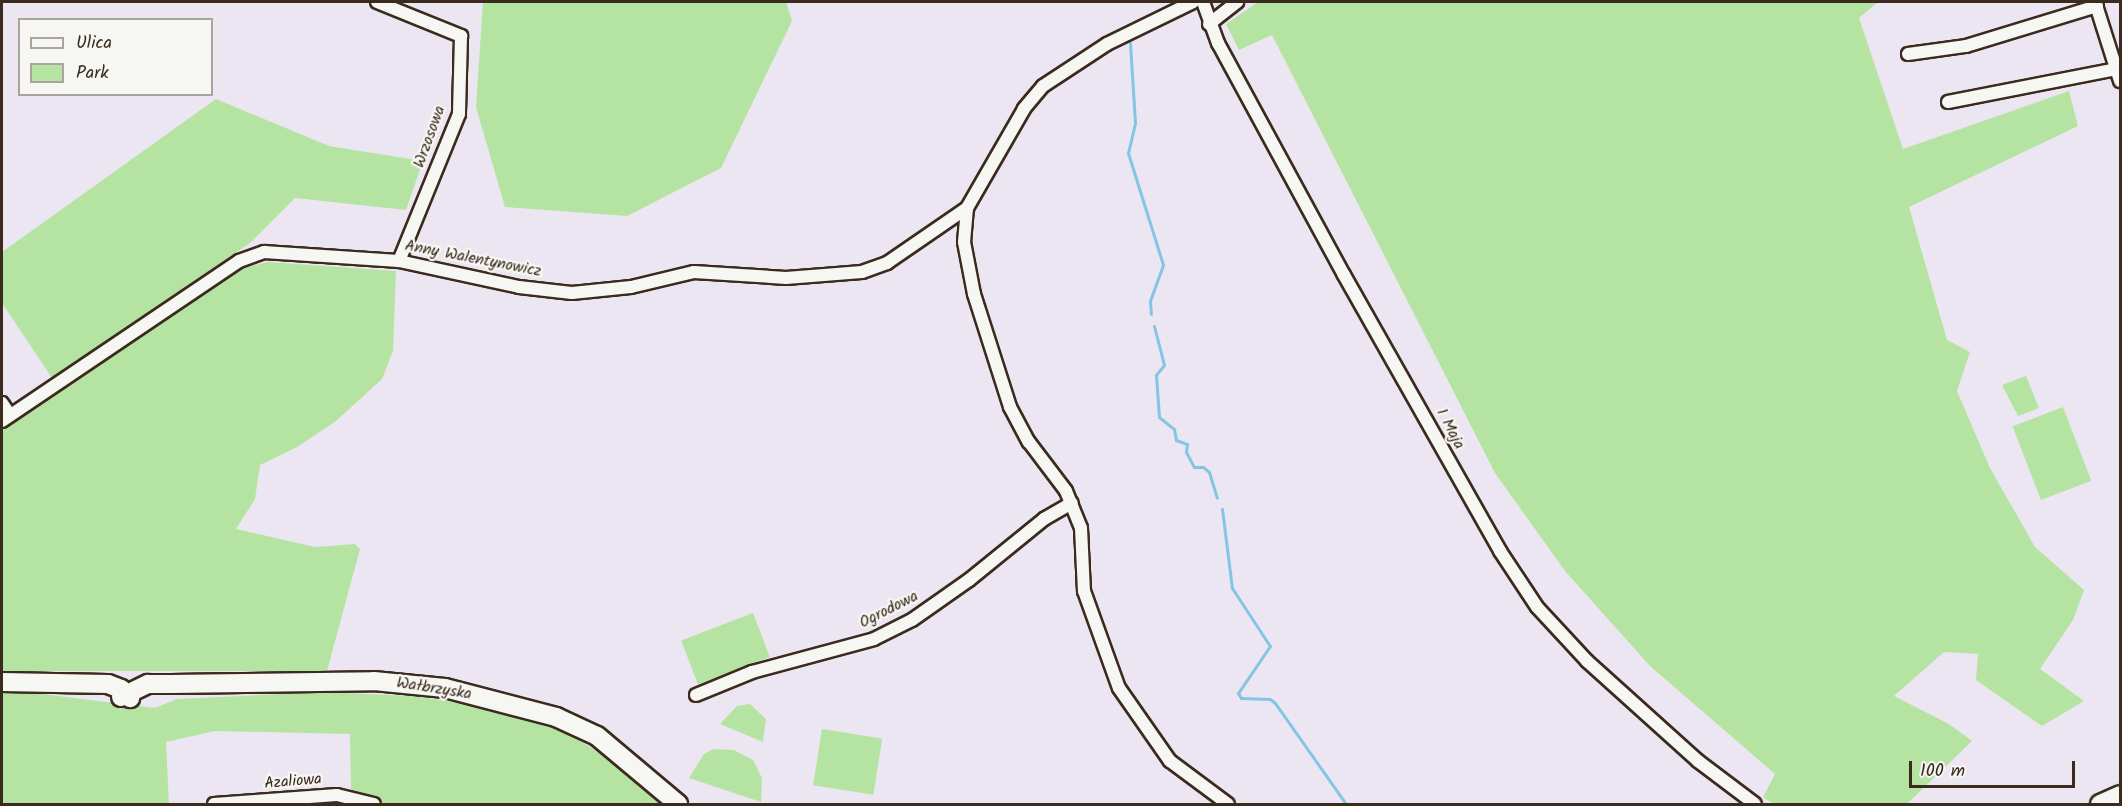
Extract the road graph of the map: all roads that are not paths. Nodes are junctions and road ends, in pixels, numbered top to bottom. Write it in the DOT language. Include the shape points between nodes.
graph roads {
  1 [pos="377,2"];
  2 [pos="1193,2"];
  3 [pos="1203,2"];
  4 [pos="1237,2"];
  5 [pos="2096,4"];
  6 [pos="1209,24"];
  7 [pos="2116,50"];
  8 [pos="1908,54"];
  9 [pos="2116,69"];
  10 [pos="2121,81"];
  11 [pos="1948,102"];
  12 [pos="967,208"];
  13 [pos="940,228"];
  14 [pos="964,242"];
  15 [pos="399,261"];
  16 [pos="2,403"];
  17 [pos="6,418"];
  18 [pos="1071,503"];
  19 [pos="2,682"];
  20 [pos="696,695"];
  21 [pos="2121,795"];
  22 [pos="214,804"];
  23 [pos="374,804"];
  24 [pos="678,804"];
  25 [pos="1228,804"];
  26 [pos="1755,804"];
  27 [pos="2100,804"];
  1 -- 15 [label="street, Wrzosowa" via="461,36 459,114"];
  2 -- 12 [label="street" via="1107,44 1042,86 1024,109"];
  3 -- 6 [label="street, 1 Maja"];
  4 -- 6 [label="street"];
  5 -- 7 [label="street"];
  5 -- 8 [label="street" via="1966,46"];
  6 -- 26 [label="street, 1 Maja" via="1438,443 1537,607 1587,661 1698,761"];
  7 -- 9 [label="street"];
  9 -- 10 [label="street"];
  9 -- 11 [label="street"];
  12 -- 13 [label="street, Anny Walentynowicz"];
  12 -- 14 [label="street"];
  13 -- 14 [label="street" via="955,230"];
  13 -- 15 [label="street, Anny Walentynowicz" via="887,263 862,272 786,278 694,272 631,287 572,293 519,287"];
  14 -- 18 [label="street" via="974,294 1010,407"];
  15 -- 17 [label="street, Anny Walentynowicz" via="287,252 264,252 239,261"];
  16 -- 17 [label="street"];
  18 -- 20 [label="street, Ogrodowa" via="1044,519 912,620 874,639 752,672"];
  18 -- 25 [label="street" via="1081,528 1084,591 1119,688 1170,761"];
  19 -- 24 [label="main road, Wałbrzyska" via="94,684 109,687 126,698 158,684 374,681 445,688 556,717 597,736"];
  21 -- 27 [label="main road"];
  22 -- 23 [label="street, Azaliowa" via="337,795"];
}
